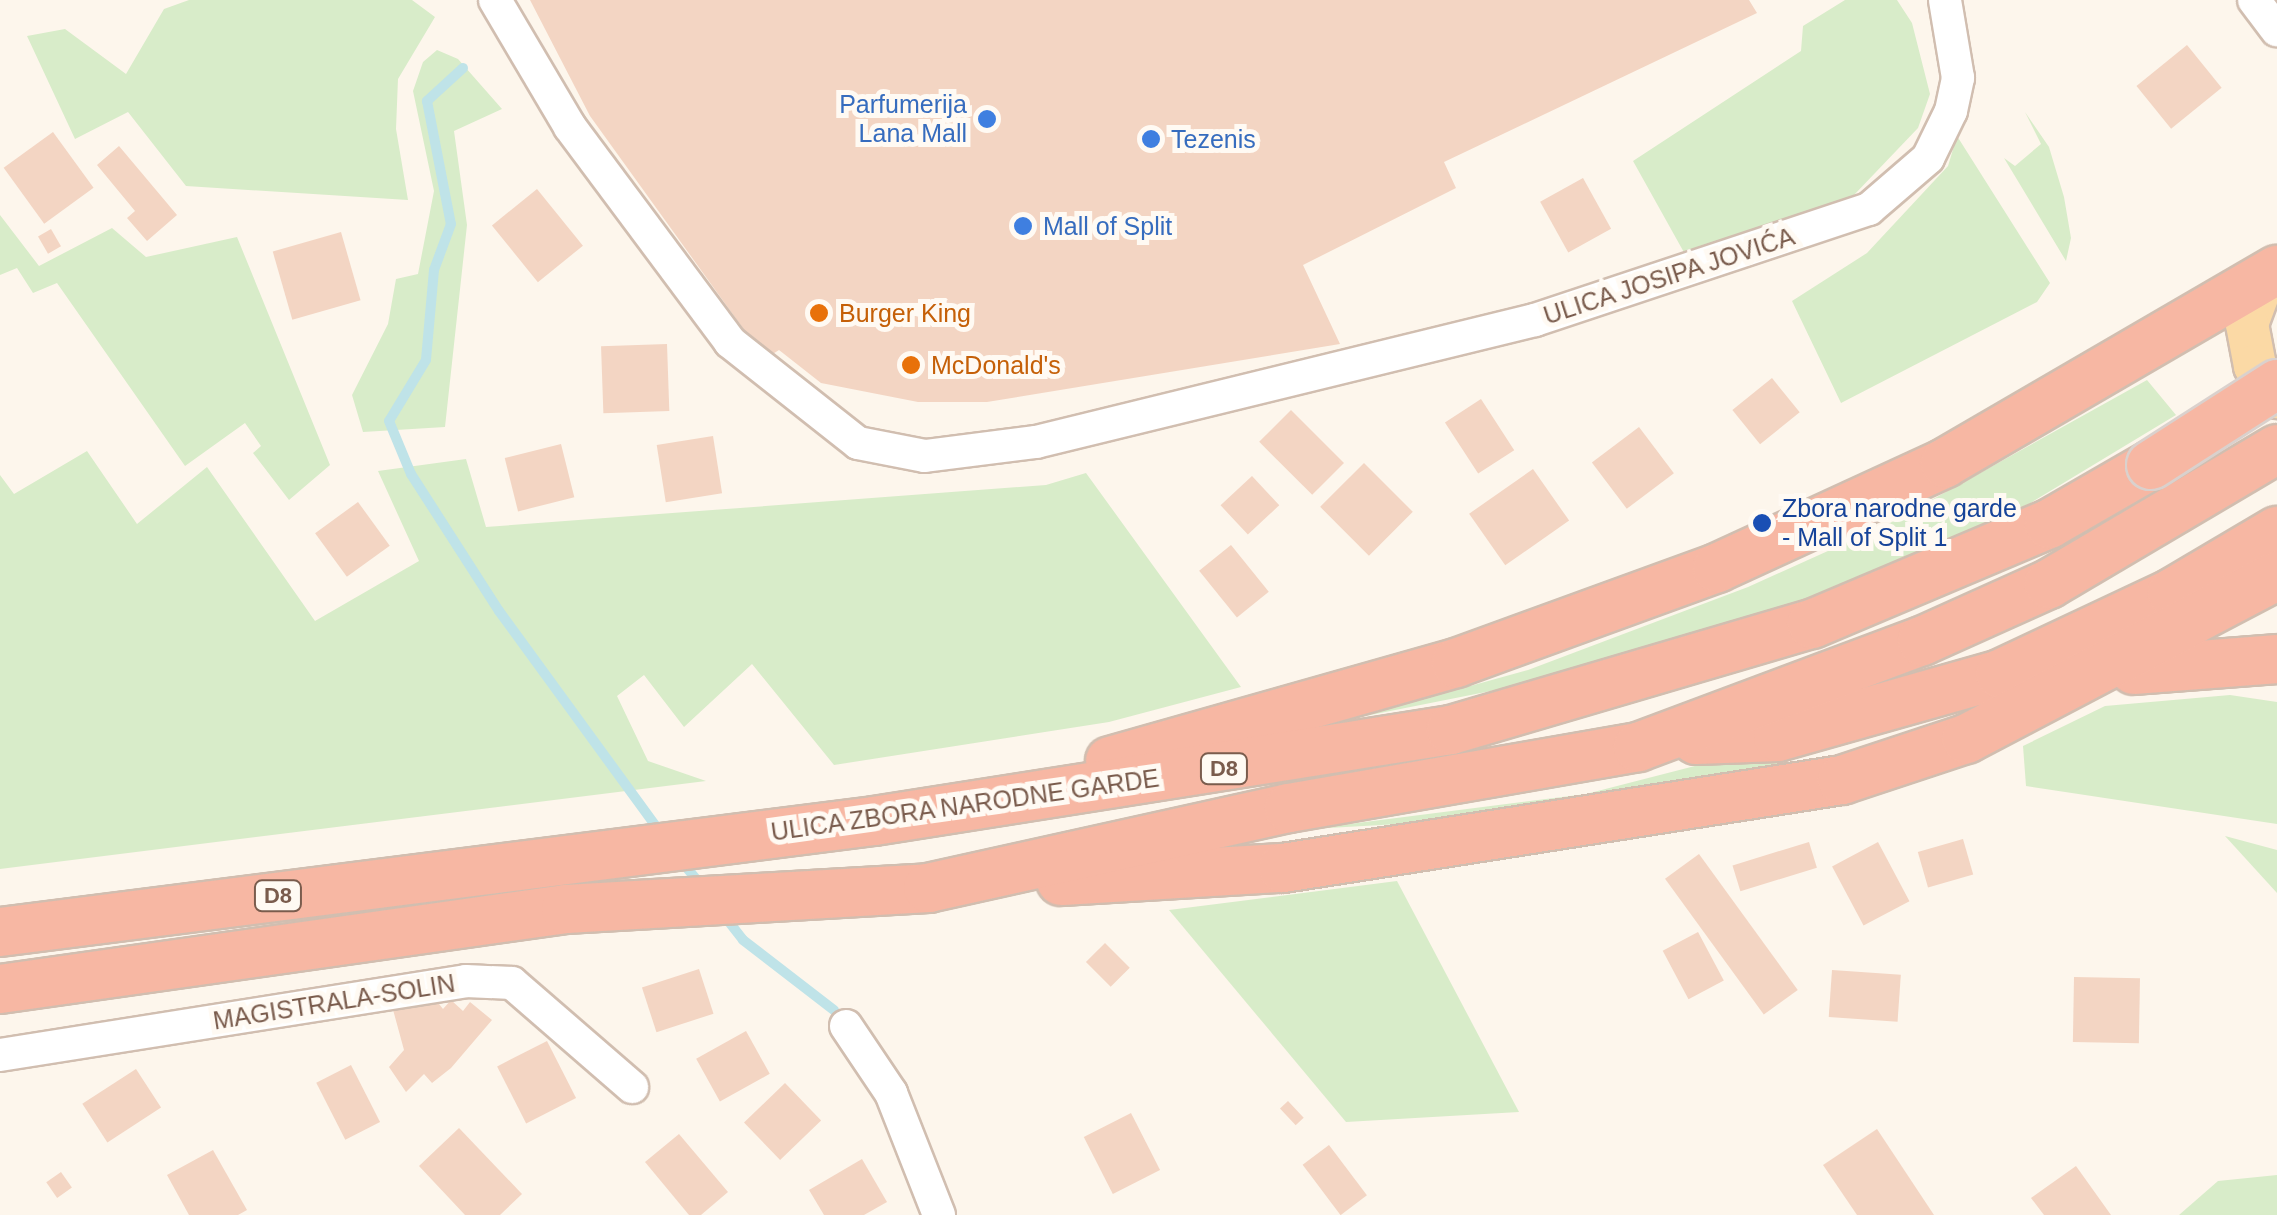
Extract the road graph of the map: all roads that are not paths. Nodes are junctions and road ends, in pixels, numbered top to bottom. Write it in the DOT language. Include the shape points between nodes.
graph roads {
  1 [pos="495,0"];
  2 [pos="1945,0"];
  3 [pos="2254,0"];
  4 [pos="2277,30"];
  5 [pos="2273,275"];
  6 [pos="2277,384"];
  7 [pos="2277,397"];
  8 [pos="2277,449"];
  9 [pos="2277,531"];
  10 [pos="2277,576"];
  11 [pos="2277,659"];
  12 [pos="2087,681"];
  13 [pos="1638,747"];
  14 [pos="874,821"];
  15 [pos="928,888"];
  16 [pos="0,932"];
  17 [pos="0,989"];
  18 [pos="846,1026"];
  19 [pos="0,1055"];
  20 [pos="632,1087"];
  21 [pos="938,1215"];
  1 -- 2 [label="street, ULICA JOSIPA JOVIĆA" via="570,127 730,342 858,443 926,456 1036,442 1535,320 1869,209 1928,158 1958,78"];
  3 -- 4 [label="street"];
  5 -- 7 [label="main road" via="2252,302 2248,346"];
  5 -- 14 [label="highway" via="1945,463 1717,568 1456,664"];
  6 -- 14 [label="highway, ULICA ZBORA NARODNE GARDE / D8, bridge" via="2152,465 1917,584 1570,700 1321,756"];
  8 -- 13 [label="highway, D8" via="2163,523 1922,642"];
  9 -- 13 [label="highway" via="2172,593 2000,674 1778,737"];
  10 -- 12 [label="highway"];
  11 -- 12 [label="highway" via="2158,664"];
  12 -- 15 [label="highway" via="1966,739 1783,793 1283,868"];
  13 -- 15 [label="highway, D8" via="1289,808"];
  14 -- 16 [label="highway, ULICA ZBORA NARODNE GARDE / D8"];
  15 -- 17 [label="highway, D8" via="566,909"];
  18 -- 21 [label="street" via="892,1093"];
  19 -- 20 [label="street, MAGISTRALA-SOLIN" via="466,981 512,983"];
}
